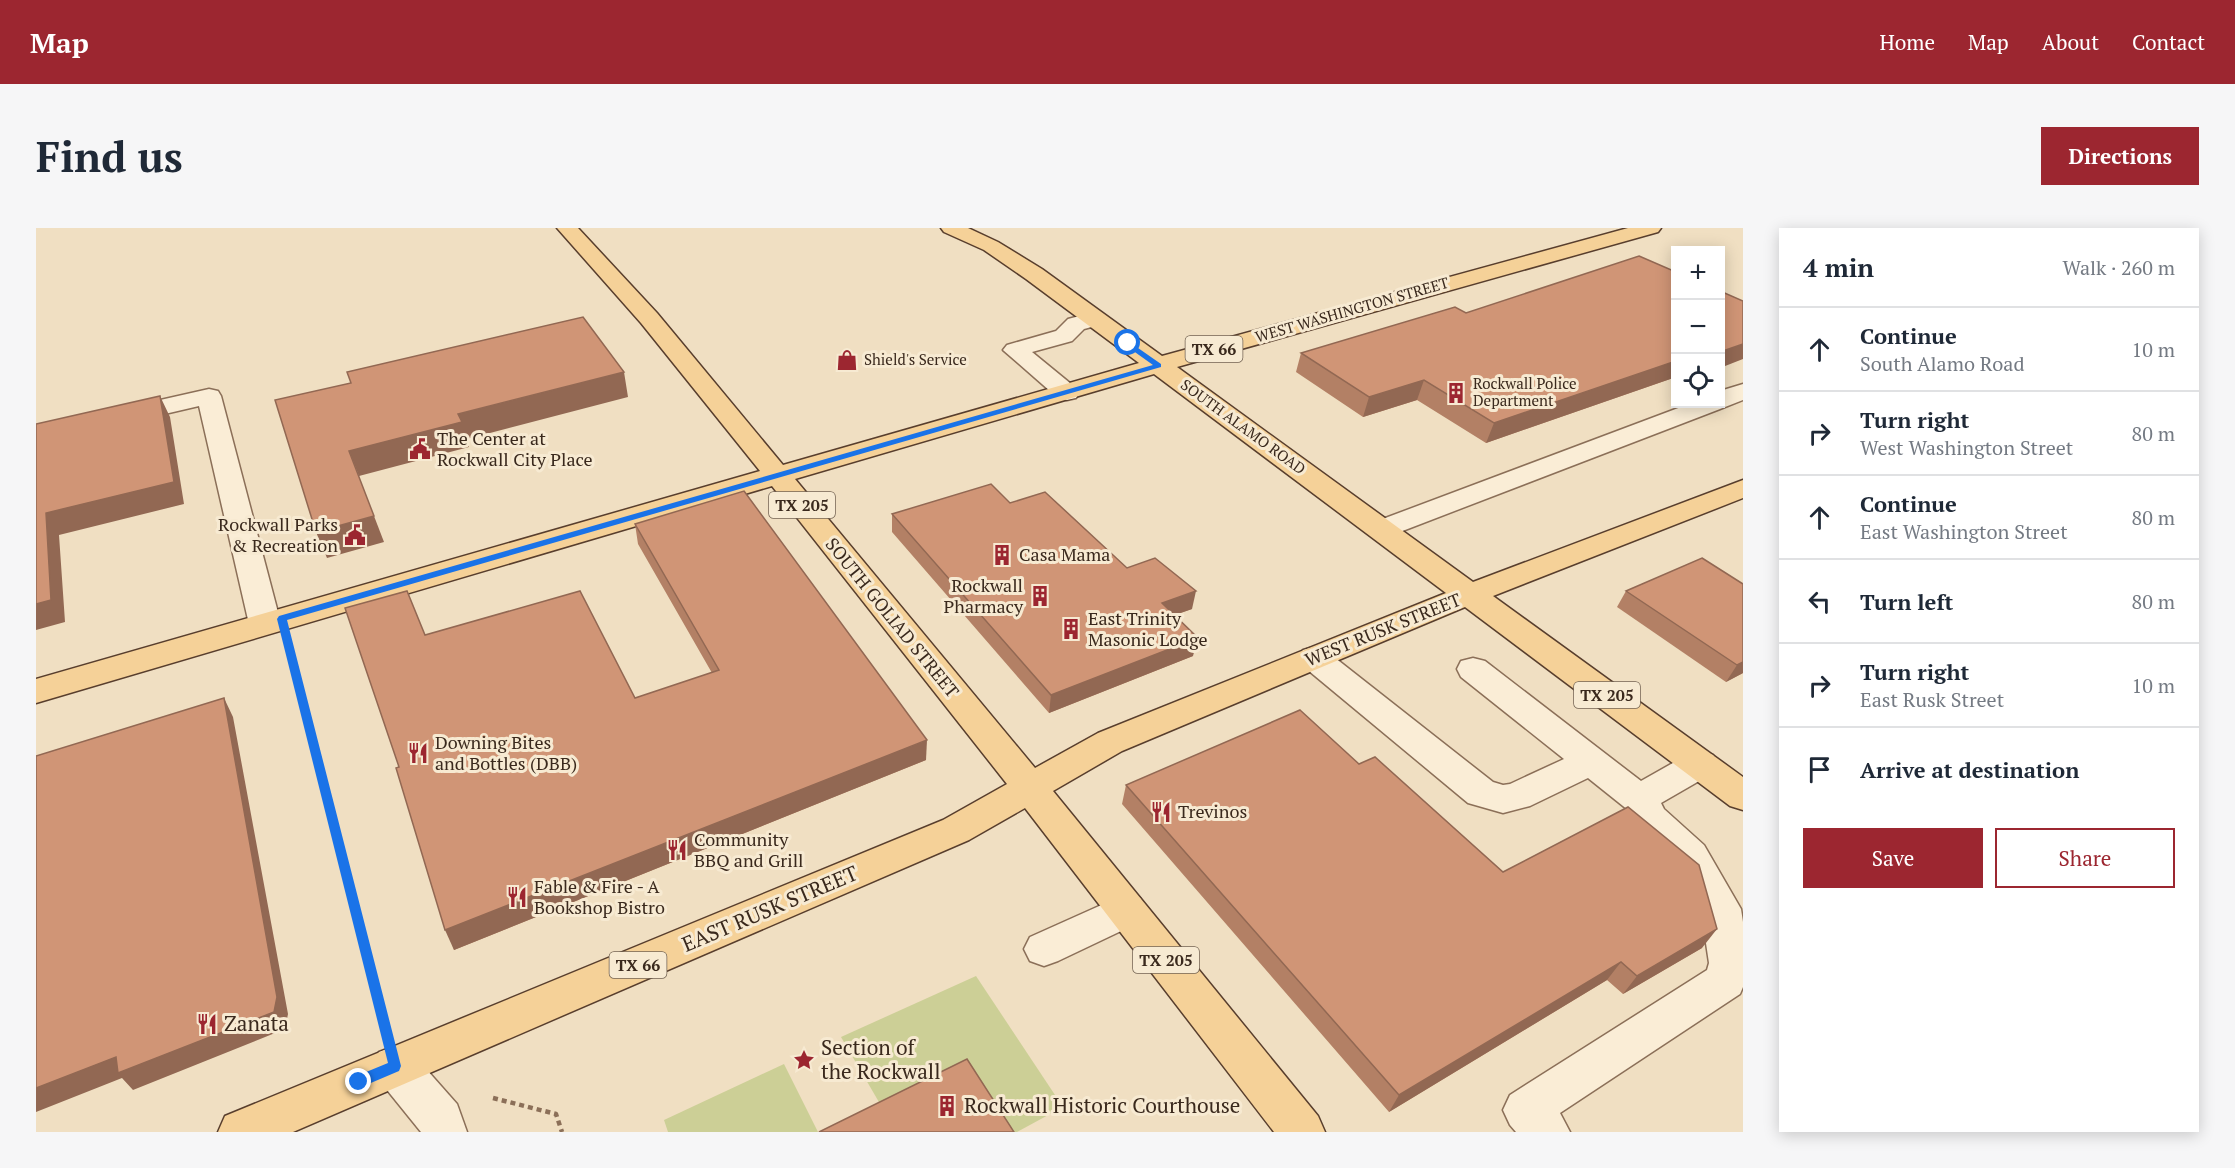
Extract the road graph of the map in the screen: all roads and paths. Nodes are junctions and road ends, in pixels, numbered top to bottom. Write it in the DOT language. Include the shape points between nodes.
graph roads {
  1 [pos="567,228"];
  2 [pos="951,228"];
  3 [pos="1651,228"];
  4 [pos="1095,319"];
  5 [pos="1158,366"];
  6 [pos="1743,391"];
  7 [pos="1067,393"];
  8 [pos="1725,398"];
  9 [pos="1700,408"];
  10 [pos="36,436"];
  11 [pos="777,475"];
  12 [pos="1743,488"];
  13 [pos="1382,529"];
  14 [pos="1470,594"];
  15 [pos="274,621"];
  16 [pos="1314,658"];
  17 [pos="1473,669"];
  18 [pos="36,691"];
  19 [pos="1591,762"];
  20 [pos="1700,764"];
  21 [pos="1030,789"];
  22 [pos="1743,796"];
  23 [pos="1642,801"];
  24 [pos="1126,910"];
  25 [pos="1044,949"];
  26 [pos="1734,989"];
  27 [pos="395,1066"];
  28 [pos="493,1098"];
  29 [pos="241,1132"];
  30 [pos="444,1132"];
  31 [pos="562,1132"];
  32 [pos="1302,1132"];
  33 [pos="1547,1132"];
  1 -- 11 [label="main road, SOUTH GOLIAD STREET / TX 205" via="649,318"];
  2 -- 4 [label="main road, SOUTH ALAMO ROAD / TX 205" via="1010,257"];
  3 -- 5 [label="main road, WEST WASHINGTON STREET / TX 66"];
  4 -- 5 [label="main road, SOUTH ALAMO ROAD / TX 205"];
  4 -- 7 [label="street" via="1076,324 1064,336 1015,350"];
  5 -- 7 [label="main road, WEST WASHINGTON STREET / TX 66"];
  5 -- 13 [label="main road, SOUTH ALAMO ROAD / TX 205"];
  6 -- 8 [label="street"];
  7 -- 11 [label="main road, WEST WASHINGTON STREET / TX 66"];
  9 -- 13 [label="street"];
  10 -- 15 [label="street" via="209,396"];
  11 -- 15 [label="main road, TX 66"];
  11 -- 21 [label="main road, SOUTH GOLIAD STREET / TX 205"];
  12 -- 14 [label="main road, WEST RUSK STREET / TX 66"];
  13 -- 14 [label="main road, SOUTH ALAMO ROAD / TX 205"];
  14 -- 16 [label="main road, WEST RUSK STREET / TX 66"];
  14 -- 20 [label="main road, TX 205"];
  15 -- 18 [label="main road, TX 66"];
  15 -- 27 [label="path"];
  16 -- 19 [label="street" via="1481,793 1503,798 1517,796"];
  16 -- 21 [label="main road, WEST RUSK STREET / TX 66" via="1110,742"];
  17 -- 19 [label="street"];
  19 -- 23 [label="street"];
  20 -- 22 [label="main road, TX 205"];
  20 -- 23 [label="street"];
  21 -- 24 [label="main road, TX 205"];
  21 -- 27 [label="main road, EAST RUSK STREET / TX 66" via="956,830"];
  23 -- 26 [label="street" via="1650,818 1691,856 1721,909"];
  24 -- 25 [label="street"];
  24 -- 32 [label="main road, TX 205"];
  26 -- 33 [label="street" via="1526,1110"];
  27 -- 29 [label="main road, EAST RUSK STREET / TX 66"];
  27 -- 30 [label="street" via="441,1119"];
  28 -- 31 [label="path" via="556,1114"];
}
